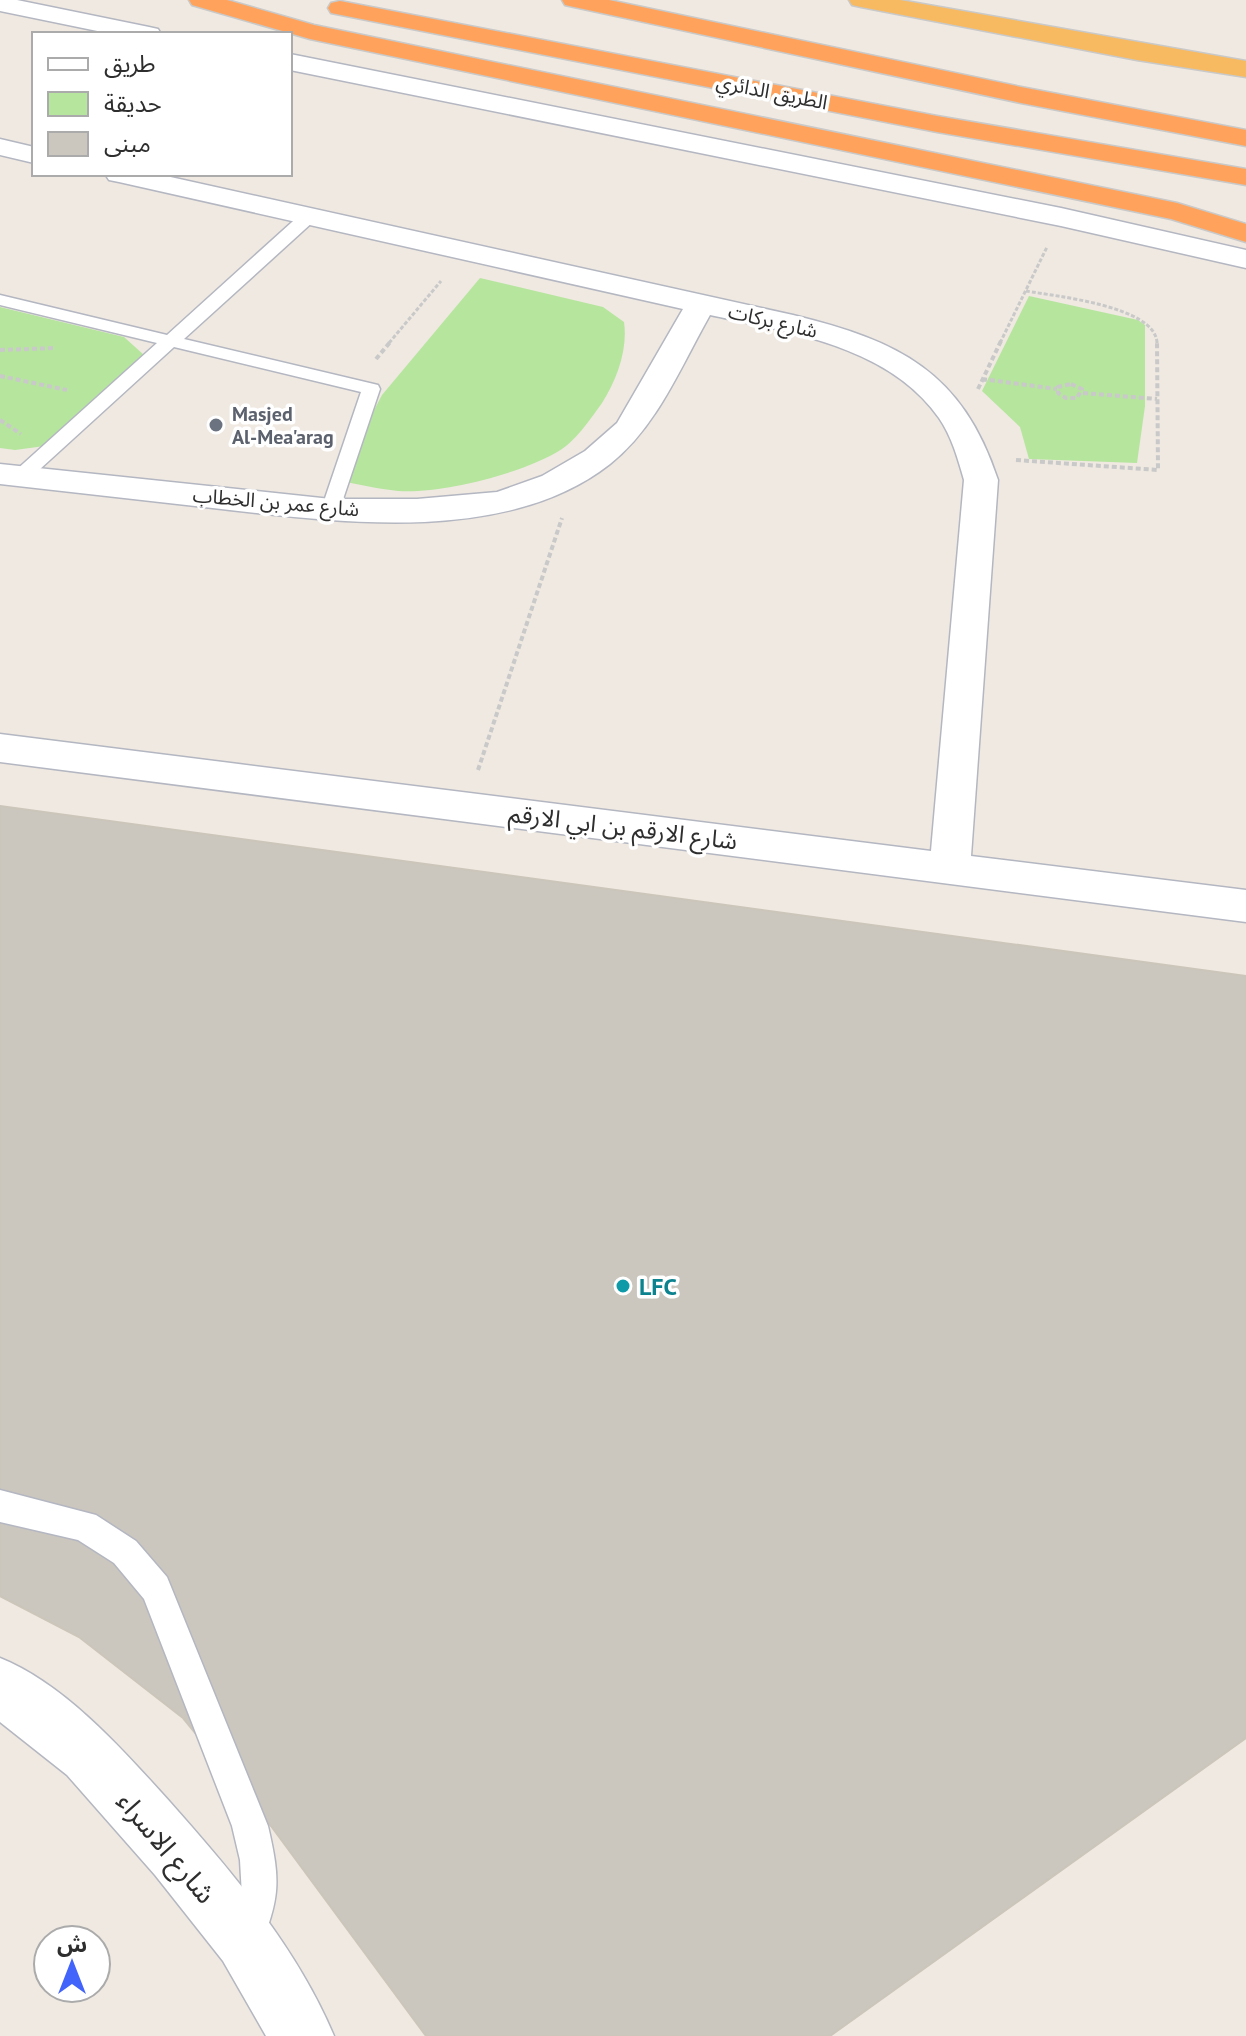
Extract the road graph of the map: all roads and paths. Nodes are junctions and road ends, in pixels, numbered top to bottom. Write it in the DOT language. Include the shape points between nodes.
graph roads {
  1 [pos="201,0"];
  2 [pos="574,0"];
  3 [pos="861,0"];
  4 [pos="315,3"];
  5 [pos="0,4"];
  6 [pos="139,32"];
  7 [pos="292,62"];
  8 [pos="1246,69"];
  9 [pos="1246,138"];
  10 [pos="0,147"];
  11 [pos="32,155"];
  12 [pos="1246,177"];
  13 [pos="157,178"];
  14 [pos="308,217"];
  15 [pos="1061,217"];
  16 [pos="1246,233"];
  17 [pos="465,252"];
  18 [pos="1246,259"];
  19 [pos="1026,291"];
  20 [pos="0,300"];
  21 [pos="700,305"];
  22 [pos="169,343"];
  23 [pos="370,366"];
  24 [pos="0,376"];
  25 [pos="982,379"];
  26 [pos="1057,389"];
  27 [pos="1083,393"];
  28 [pos="107,399"];
  29 [pos="1157,399"];
  30 [pos="961,423"];
  31 [pos="976,456"];
  32 [pos="11,475"];
  33 [pos="554,483"];
  34 [pos="331,510"];
  35 [pos="0,748"];
  36 [pos="465,807"];
  37 [pos="950,869"];
  38 [pos="1246,906"];
  39 [pos="0,1506"];
  40 [pos="0,1686"];
  41 [pos="245,1939"];
  42 [pos="302,2036"];
  1 -- 16 [label="highway" via="310,32 1177,212"];
  2 -- 9 [label="highway"];
  3 -- 8 [label="highway"];
  4 -- 12 [label="highway, الطريق الدائري" via="966,130"];
  5 -- 6 [label="street"];
  7 -- 15 [label="street"];
  10 -- 11 [label="street"];
  13 -- 14 [label="street, شارع بركات"];
  14 -- 17 [label="street, شارع بركات"];
  14 -- 22 [label="lane"];
  15 -- 18 [label="street"];
  15 -- 19 [label="path"];
  17 -- 21 [label="street, شارع بركات"];
  17 -- 23 [label="path"];
  19 -- 25 [label="path"];
  19 -- 29 [label="path" via="1131,313 1142,320 1157,337"];
  20 -- 22 [label="lane"];
  21 -- 30 [label="street, شارع بركات" via="852,340 930,387"];
  21 -- 33 [label="street, شارع عمر بن الخطاب" via="630,428 597,458"];
  22 -- 28 [label="lane"];
  22 -- 34 [label="lane" via="371,389"];
  24 -- 28 [label="path"];
  25 -- 26 [label="path"];
  25 -- 30 [label="path"];
  26 -- 27 [label="path" via="1071,384"];
  26 -- 27 [label="path" via="1066,398"];
  27 -- 29 [label="path"];
  28 -- 32 [label="lane"];
  29 -- 31 [label="path" via="1158,470"];
  30 -- 31 [label="street, شارع بركات"];
  31 -- 37 [label="street, شارع بركات" via="981,507"];
  32 -- 34 [label="street, شارع عمر بن الخطاب"];
  33 -- 34 [label="street, شارع عمر بن الخطاب" via="501,502 417,510"];
  33 -- 36 [label="path" via="561,500 560,533"];
  35 -- 36 [label="street, شارع الارقم بن ابي الارقم"];
  36 -- 37 [label="street, شارع الارقم بن ابي الارقم"];
  37 -- 38 [label="street, شارع الارقم بن ابي الارقم"];
  39 -- 41 [label="lane" via="85,1526 125,1552 156,1588 250,1826 260,1896"];
  40 -- 41 [label="street, شارع الاسراء" via="88,1754"];
  41 -- 42 [label="street, شارع الاسراء"];
}
